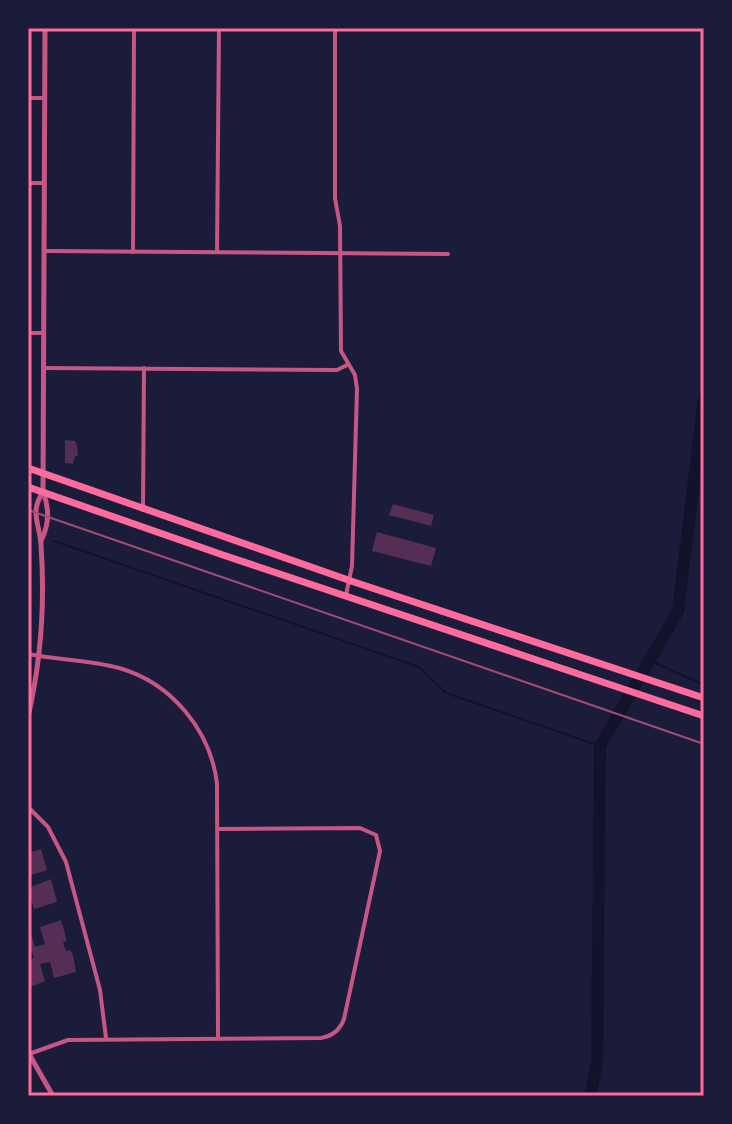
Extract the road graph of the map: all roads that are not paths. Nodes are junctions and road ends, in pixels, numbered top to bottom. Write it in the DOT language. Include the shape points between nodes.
graph roads {
  1 [pos="45,28"];
  2 [pos="134,28"];
  3 [pos="219,28"];
  4 [pos="335,28"];
  5 [pos="28,98"];
  6 [pos="44,98"];
  7 [pos="28,183"];
  8 [pos="44,183"];
  9 [pos="44,251"];
  10 [pos="133,252"];
  11 [pos="217,252"];
  12 [pos="340,253"];
  13 [pos="448,254"];
  14 [pos="28,333"];
  15 [pos="43,333"];
  16 [pos="348,365"];
  17 [pos="43,368"];
  18 [pos="144,368"];
  19 [pos="28,468"];
  20 [pos="43,474"];
  21 [pos="28,487"];
  22 [pos="43,492"];
  23 [pos="143,510"];
  24 [pos="41,541"];
  25 [pos="351,581"];
  26 [pos="346,596"];
  27 [pos="28,654"];
  28 [pos="39,656"];
  29 [pos="704,698"];
  30 [pos="704,716"];
  31 [pos="28,717"];
  32 [pos="28,807"];
  33 [pos="218,829"];
  34 [pos="218,1037"];
  35 [pos="106,1038"];
  36 [pos="29,1053"];
  37 [pos="53,1096"];
  1 -- 6 [label="street"];
  2 -- 10 [label="street"];
  3 -- 11 [label="street"];
  4 -- 12 [label="street"];
  5 -- 6 [label="street"];
  6 -- 8 [label="street"];
  7 -- 8 [label="street"];
  8 -- 9 [label="street"];
  9 -- 10 [label="street"];
  9 -- 15 [label="street"];
  10 -- 11 [label="street"];
  11 -- 12 [label="street"];
  12 -- 13 [label="street"];
  12 -- 16 [label="street" via="341,351"];
  14 -- 15 [label="street"];
  15 -- 17 [label="street"];
  16 -- 18 [label="street" via="337,370"];
  16 -- 25 [label="street" via="357,389"];
  17 -- 18 [label="street"];
  17 -- 20 [label="street"];
  18 -- 23 [label="street"];
  19 -- 20 [label="highway"];
  20 -- 22 [label="street"];
  20 -- 23 [label="highway"];
  21 -- 22 [label="highway"];
  22 -- 24 [label="street" via="48,528"];
  22 -- 24 [label="street" via="36,503"];
  22 -- 26 [label="highway"];
  23 -- 25 [label="highway"];
  24 -- 28 [label="street"];
  25 -- 26 [label="street"];
  25 -- 29 [label="highway"];
  26 -- 30 [label="highway"];
  27 -- 28 [label="street"];
  28 -- 31 [label="street"];
  28 -- 33 [label="street" via="122,669 157,685 177,702 210,754"];
  32 -- 35 [label="street" via="48,827 66,862 100,990"];
  33 -- 34 [label="street"];
  33 -- 34 [label="street" via="360,828 376,835 380,851 344,1019 336,1033 321,1038"];
  34 -- 35 [label="street"];
  35 -- 36 [label="street" via="68,1040"];
  36 -- 37 [label="street"];
}
